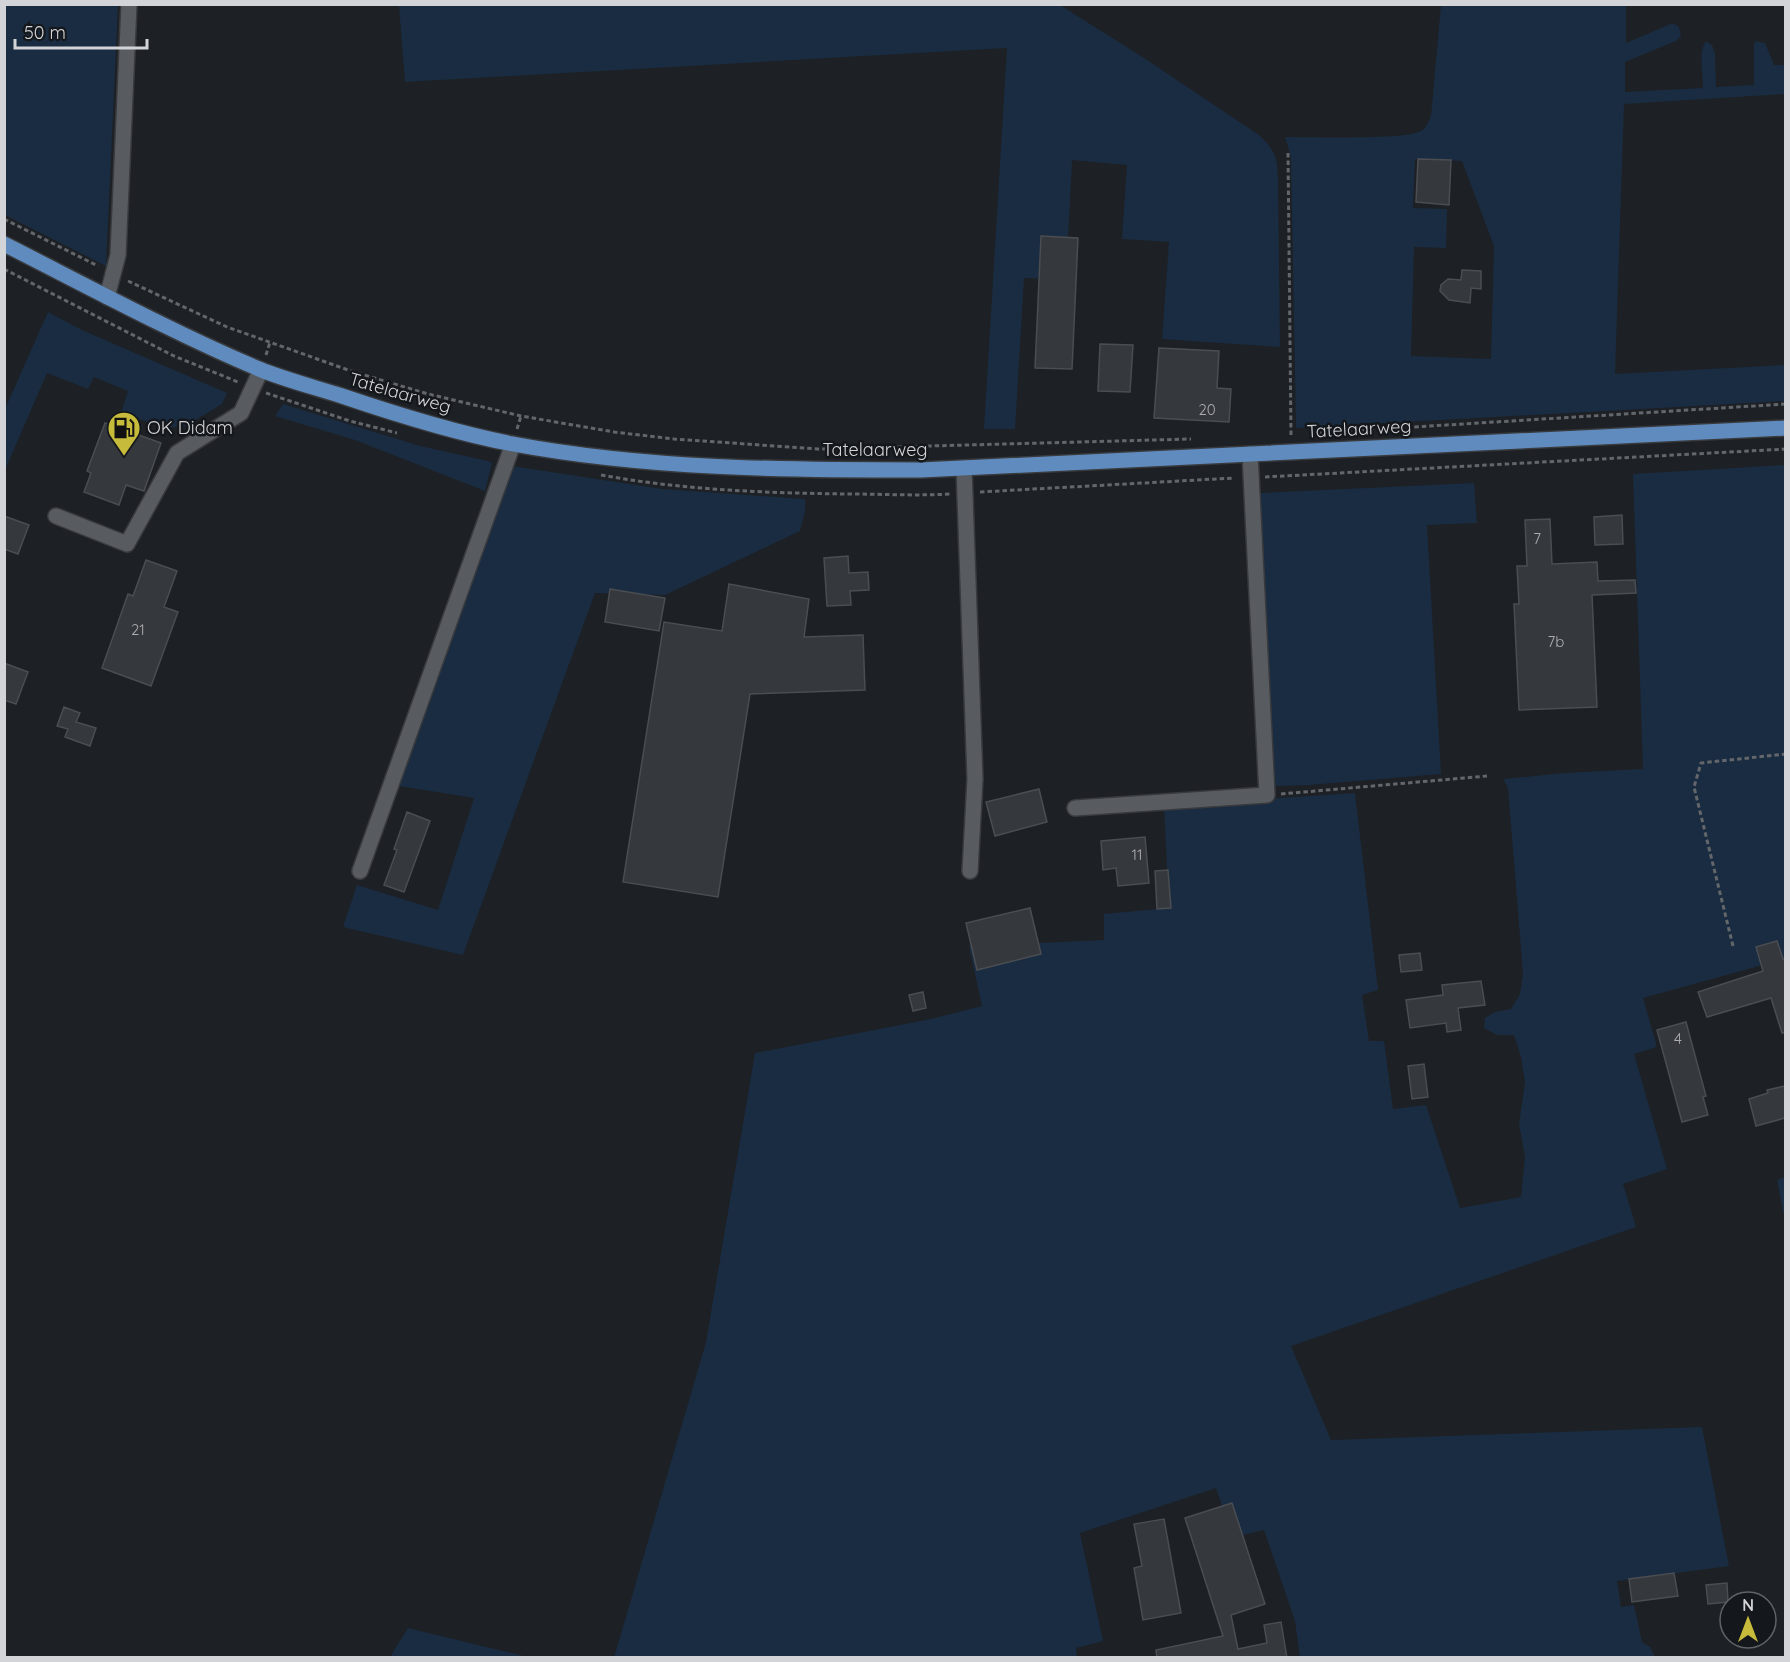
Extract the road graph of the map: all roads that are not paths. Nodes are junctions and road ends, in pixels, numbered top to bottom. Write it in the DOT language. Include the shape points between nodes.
graph roads {
  1 [pos="129,4"];
  2 [pos="4,244"];
  3 [pos="107,297"];
  4 [pos="261,370"];
  5 [pos="1785,428"];
  6 [pos="513,444"];
  7 [pos="1250,454"];
  8 [pos="964,468"];
  9 [pos="56,516"];
  10 [pos="1075,808"];
  11 [pos="360,871"];
  12 [pos="970,871"];
  1 -- 3 [label="lane" via="118,255"];
  2 -- 3 [label="main road, Tatelaarweg"];
  3 -- 4 [label="main road, Tatelaarweg"];
  4 -- 6 [label="main road, Tatelaarweg" via="404,417"];
  4 -- 9 [label="lane" via="241,414 177,453 128,544"];
  5 -- 7 [label="main road, Tatelaarweg"];
  6 -- 8 [label="main road, Tatelaarweg" via="706,465 815,470"];
  6 -- 11 [label="lane"];
  7 -- 8 [label="main road, Tatelaarweg"];
  7 -- 10 [label="lane" via="1268,795"];
  8 -- 12 [label="lane" via="975,779"];
}
